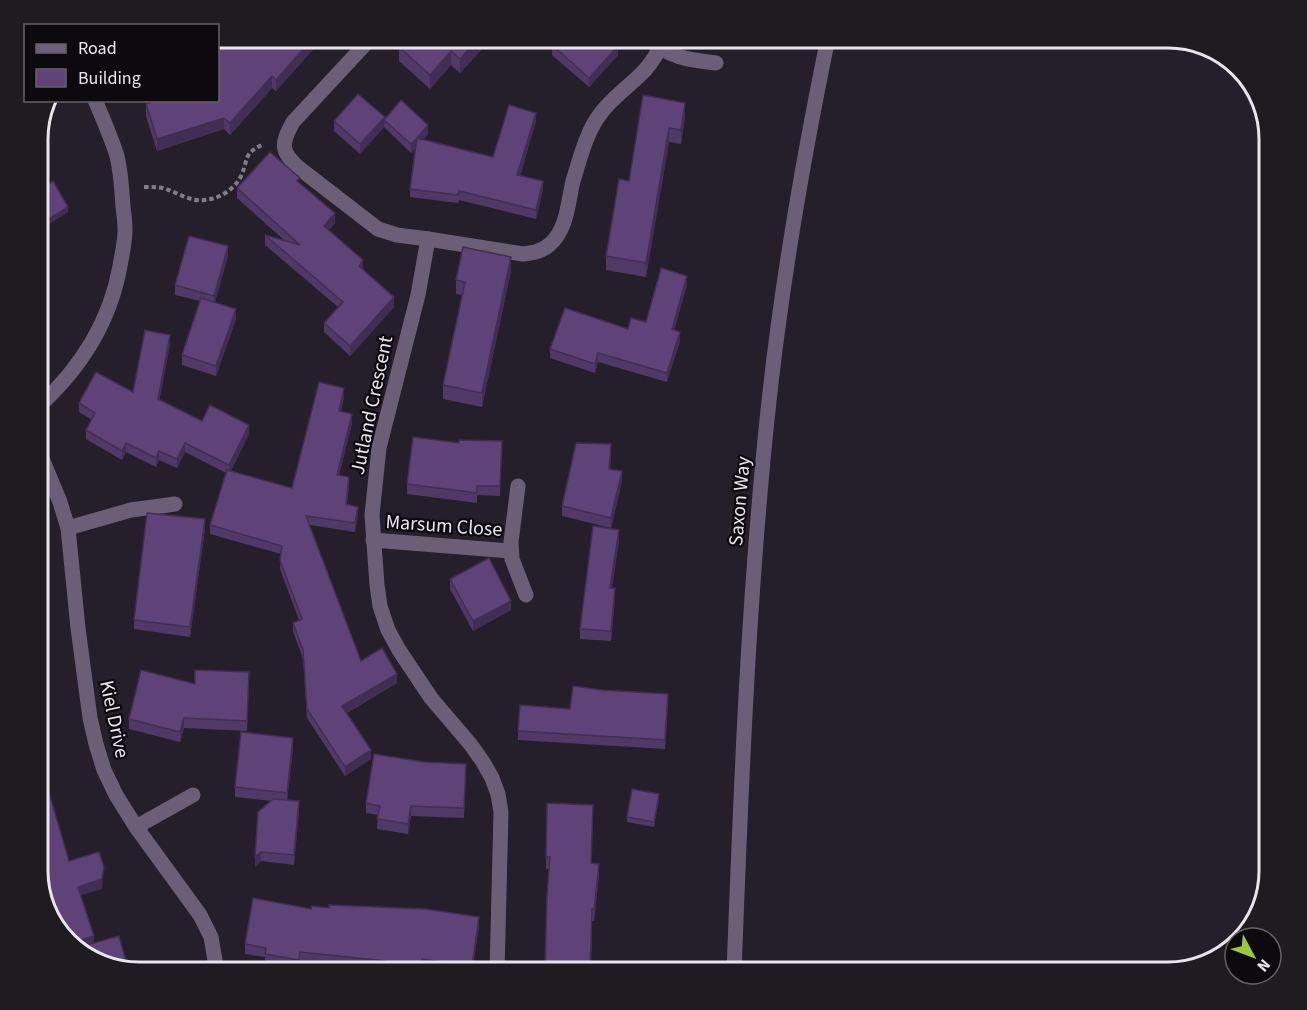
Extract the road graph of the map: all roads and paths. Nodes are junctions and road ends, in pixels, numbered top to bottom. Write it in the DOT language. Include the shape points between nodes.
graph roads {
  1 [pos="361,48"];
  2 [pos="660,48"];
  3 [pos="826,48"];
  4 [pos="716,63"];
  5 [pos="96,102"];
  6 [pos="284,147"];
  7 [pos="123,187"];
  8 [pos="428,239"];
  9 [pos="48,397"];
  10 [pos="48,473"];
  11 [pos="518,486"];
  12 [pos="175,504"];
  13 [pos="68,528"];
  14 [pos="373,540"];
  15 [pos="511,551"];
  16 [pos="526,595"];
  17 [pos="194,795"];
  18 [pos="136,827"];
  19 [pos="216,962"];
  20 [pos="497,962"];
  21 [pos="734,962"];
  1 -- 6 [label="street" via="293,122"];
  2 -- 4 [label="street" via="689,61"];
  2 -- 8 [label="street" via="651,63 600,114 586,140 566,215 549,245 523,254"];
  3 -- 21 [label="street, Saxon Way" via="787,263 766,421 750,630"];
  5 -- 7 [label="street" via="110,135"];
  6 -- 7 [label="path" via="263,145 252,150 234,187 202,201 161,188"];
  6 -- 8 [label="street" via="299,168 378,229 397,236"];
  7 -- 9 [label="street" via="125,232 117,286 97,335 67,379"];
  8 -- 14 [label="street, Jutland Crescent" via="418,295 379,448"];
  10 -- 13 [label="street, Kiel Drive"];
  11 -- 15 [label="street, Marsum Close"];
  12 -- 13 [label="street" via="131,510"];
  13 -- 18 [label="street, Kiel Drive" via="90,718 104,770"];
  14 -- 15 [label="street, Marsum Close"];
  14 -- 20 [label="street, Jutland Crescent" via="380,606 388,630 431,698 483,762 498,794 501,812"];
  15 -- 16 [label="street, Marsum Close"];
  17 -- 18 [label="street"];
  18 -- 19 [label="street, Kiel Drive" via="200,915 211,937"];
}
